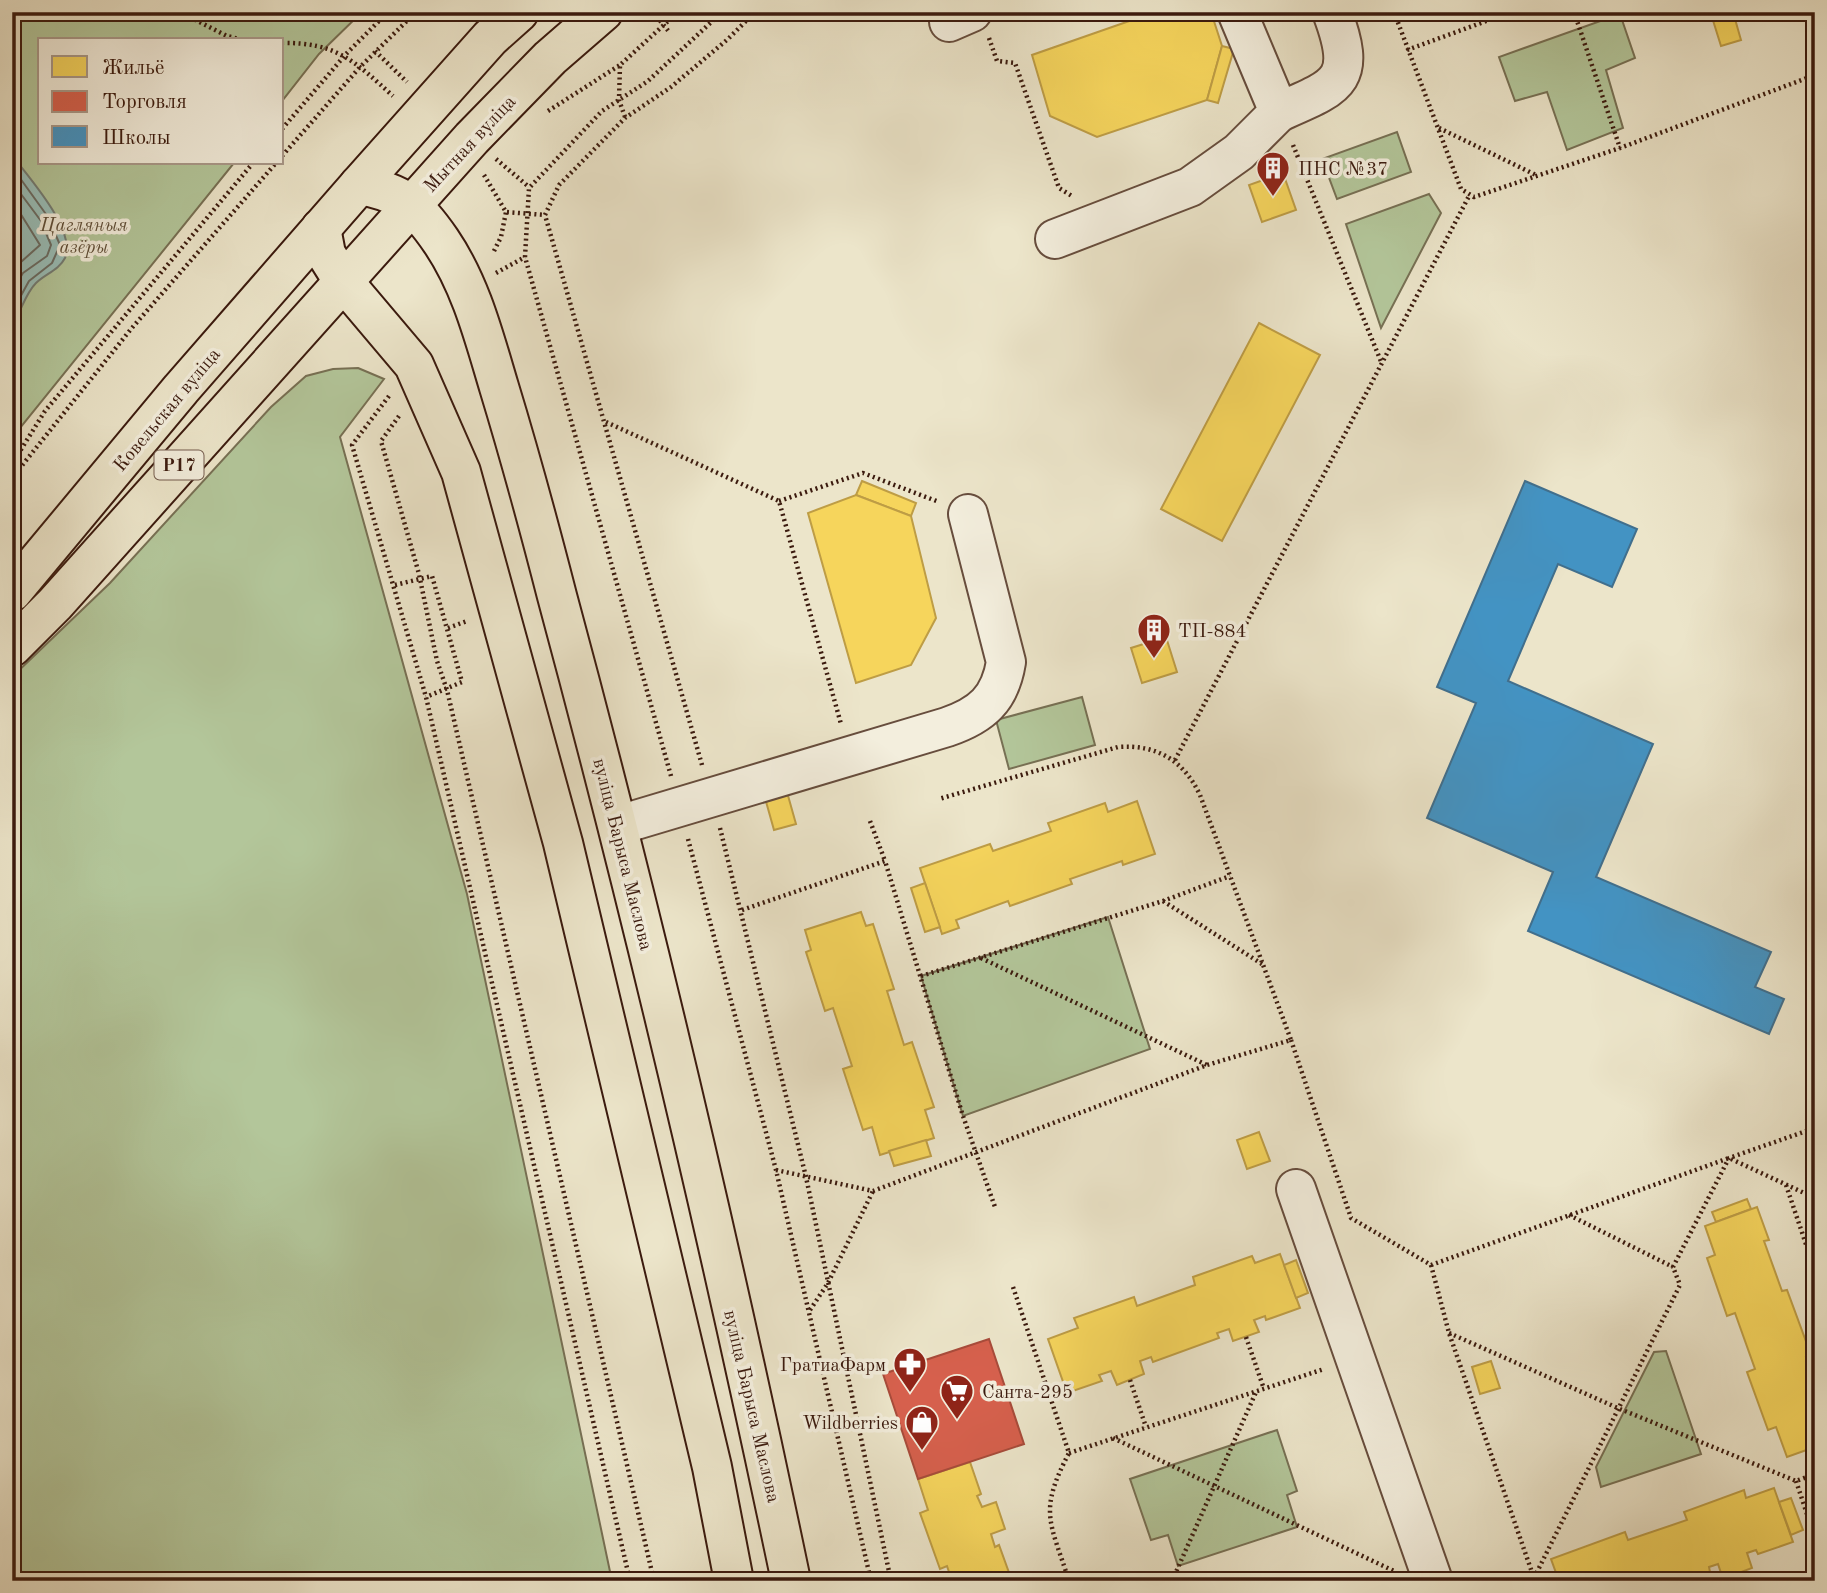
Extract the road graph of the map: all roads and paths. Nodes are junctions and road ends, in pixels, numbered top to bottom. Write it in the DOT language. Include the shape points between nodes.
graph roads {
  1 [pos="180,12"];
  2 [pos="387,12"];
  3 [pos="416,12"];
  4 [pos="519,12"];
  5 [pos="603,12"];
  6 [pos="653,12"];
  7 [pos="678,12"];
  8 [pos="722,12"];
  9 [pos="1025,12"];
  10 [pos="1237,12"];
  11 [pos="1332,12"];
  12 [pos="1394,12"];
  13 [pos="1511,12"];
  14 [pos="1574,12"];
  15 [pos="976,21"];
  16 [pos="663,24"];
  17 [pos="670,33"];
  18 [pos="235,38"];
  19 [pos="284,43"];
  20 [pos="1407,50"];
  21 [pos="346,54"];
  22 [pos="620,65"];
  23 [pos="360,66"];
  24 [pos="1815,75"];
  25 [pos="395,97"];
  26 [pos="619,100"];
  27 [pos="1279,112"];
  28 [pos="541,116"];
  29 [pos="625,118"];
  30 [pos="284,127"];
  31 [pos="1439,128"];
  32 [pos="1620,148"];
  33 [pos="284,154"];
  34 [pos="493,156"];
  35 [pos="487,163"];
  36 [pos="252,164"];
  37 [pos="275,164"];
  38 [pos="481,170"];
  39 [pos="1538,176"];
  40 [pos="359,185"];
  41 [pos="1469,196"];
  42 [pos="412,204"];
  43 [pos="506,212"];
  44 [pos="528,213"];
  45 [pos="545,215"];
  46 [pos="1109,218"];
  47 [pos="321,228"];
  48 [pos="1055,239"];
  49 [pos="494,251"];
  50 [pos="525,257"];
  51 [pos="343,281"];
  52 [pos="473,302"];
  53 [pos="1382,363"];
  54 [pos="423,382"];
  55 [pos="389,396"];
  56 [pos="605,421"];
  57 [pos="12,464"];
  58 [pos="12,478"];
  59 [pos="779,501"];
  60 [pos="968,514"];
  61 [pos="420,579"];
  62 [pos="395,585"];
  63 [pos="12,592"];
  64 [pos="12,647"];
  65 [pos="447,690"];
  66 [pos="426,698"];
  67 [pos="849,755"];
  68 [pos="1175,761"];
  69 [pos="939,799"];
  70 [pos="680,808"];
  71 [pos="870,821"];
  72 [pos="619,825"];
  73 [pos="884,861"];
  74 [pos="1230,876"];
  75 [pos="1163,901"];
  76 [pos="742,910"];
  77 [pos="980,958"];
  78 [pos="1262,965"];
  79 [pos="921,976"];
  80 [pos="1291,1040"];
  81 [pos="1207,1066"];
  82 [pos="1815,1128"];
  83 [pos="976,1152"];
  84 [pos="1729,1158"];
  85 [pos="776,1170"];
  86 [pos="1785,1184"];
  87 [pos="1296,1189"];
  88 [pos="873,1191"];
  89 [pos="1815,1198"];
  90 [pos="995,1207"];
  91 [pos="1569,1215"];
  92 [pos="1431,1265"];
  93 [pos="1673,1266"];
  94 [pos="1815,1271"];
  95 [pos="1013,1287"];
  96 [pos="809,1310"];
  97 [pos="1449,1333"];
  98 [pos="1246,1337"];
  99 [pos="1335,1365"];
  100 [pos="1130,1380"];
  101 [pos="1264,1389"];
  102 [pos="1256,1392"];
  103 [pos="1620,1409"];
  104 [pos="1146,1427"];
  105 [pos="1114,1438"];
  106 [pos="1069,1453"];
  107 [pos="1815,1474"];
  108 [pos="1796,1482"];
  109 [pos="1214,1488"];
  110 [pos="1815,1538"];
  111 [pos="1395,1572"];
  112 [pos="1737,1574"];
  113 [pos="889,1577"];
  114 [pos="1534,1579"];
  115 [pos="630,1581"];
  116 [pos="654,1581"];
  117 [pos="734,1581"];
  118 [pos="791,1581"];
  119 [pos="871,1581"];
  120 [pos="883,1581"];
  121 [pos="1069,1581"];
  122 [pos="1171,1581"];
  123 [pos="1433,1581"];
  124 [pos="1740,1581"];
  1 -- 18 [label="path"];
  2 -- 21 [label="path"];
  3 -- 23 [label="path"];
  4 -- 40 [label="main road, Р17" via="490,38"];
  5 -- 42 [label="main road, Мытная вуліца / Р17" via="550,58"];
  6 -- 16 [label="path"];
  7 -- 16 [label="path"];
  8 -- 26 [label="path" via="648,81"];
  9 -- 15 [label="path"];
  10 -- 27 [label="lane"];
  11 -- 27 [label="lane" via="1345,47 1339,77 1325,92"];
  12 -- 20 [label="path"];
  13 -- 20 [label="path"];
  14 -- 32 [label="path"];
  15 -- 46 [label="path" via="997,61 1016,63 1059,188"];
  16 -- 17 [label="path"];
  16 -- 22 [label="path"];
  19 -- 21 [label="path" via="310,44"];
  20 -- 31 [label="path"];
  21 -- 23 [label="path"];
  21 -- 30 [label="path"];
  22 -- 26 [label="path"];
  22 -- 28 [label="path"];
  23 -- 25 [label="path"];
  23 -- 33 [label="path"];
  24 -- 32 [label="path"];
  26 -- 29 [label="path"];
  26 -- 44 [label="path" via="602,111 529,188"];
  27 -- 46 [label="lane" via="1208,177"];
  27 -- 53 [label="path"];
  31 -- 39 [label="path"];
  31 -- 41 [label="path" via="1461,189"];
  32 -- 39 [label="path"];
  34 -- 35 [label="path"];
  36 -- 57 [label="path" via="45,411"];
  37 -- 58 [label="path" via="131,329"];
  38 -- 43 [label="path"];
  39 -- 41 [label="path" via="1480,197"];
  40 -- 42 [label="main road, вуліца Барыса Маслова" via="386,190"];
  40 -- 47 [label="main road, Р17"];
  41 -- 53 [label="path"];
  42 -- 51 [label="main road, Мытная вуліца / Р17"];
  42 -- 52 [label="main road, вуліца Барыса Маслова" via="443,244"];
  43 -- 44 [label="path"];
  43 -- 49 [label="path" via="502,237"];
  44 -- 45 [label="path"];
  44 -- 50 [label="path"];
  46 -- 48 [label="lane"];
  47 -- 51 [label="main road" via="327,254"];
  47 -- 63 [label="main road, Ковельская вуліца / Р17"];
  50 -- 52 [label="path" via="491,275"];
  50 -- 70 [label="path"];
  51 -- 54 [label="main road" via="410,358"];
  51 -- 64 [label="main road, Р17"];
  52 -- 72 [label="main road, вуліца Барыса Маслова" via="522,464"];
  53 -- 68 [label="path"];
  54 -- 61 [label="path" via="381,441"];
  54 -- 117 [label="main road" via="461,472 563,844 712,1467"];
  55 -- 62 [label="path" via="352,445"];
  56 -- 59 [label="path"];
  59 -- 60 [label="path" via="863,472"];
  59 -- 67 [label="path"];
  60 -- 67 [label="lane" via="1006,662 1003,681 992,701 970,719"];
  61 -- 62 [label="path"];
  61 -- 65 [label="path"];
  61 -- 65 [label="path" via="432,576 462,682"];
  62 -- 66 [label="path"];
  65 -- 66 [label="path"];
  65 -- 116 [label="path"];
  66 -- 115 [label="path"];
  67 -- 70 [label="lane"];
  68 -- 69 [label="path" via="1146,748 1118,747"];
  68 -- 74 [label="path" via="1194,782"];
  70 -- 72 [label="lane"];
  70 -- 85 [label="path"];
  71 -- 73 [label="path"];
  72 -- 118 [label="main road, вуліца Барыса Маслова"];
  73 -- 76 [label="path"];
  73 -- 79 [label="path"];
  74 -- 75 [label="path"];
  74 -- 78 [label="path"];
  75 -- 77 [label="path"];
  75 -- 78 [label="path"];
  77 -- 79 [label="path"];
  77 -- 81 [label="path"];
  78 -- 80 [label="path"];
  79 -- 83 [label="path"];
  80 -- 81 [label="path"];
  80 -- 92 [label="path" via="1351,1219"];
  81 -- 83 [label="path"];
  82 -- 84 [label="path"];
  83 -- 88 [label="path"];
  83 -- 90 [label="path"];
  84 -- 86 [label="path"];
  84 -- 91 [label="path"];
  84 -- 93 [label="path"];
  85 -- 88 [label="path"];
  85 -- 96 [label="path"];
  86 -- 89 [label="path"];
  86 -- 94 [label="path"];
  87 -- 123 [label="lane"];
  88 -- 96 [label="path" via="828,1283"];
  91 -- 92 [label="path"];
  91 -- 93 [label="path"];
  92 -- 97 [label="path"];
  93 -- 103 [label="path" via="1680,1285"];
  95 -- 106 [label="path"];
  96 -- 119 [label="path"];
  97 -- 103 [label="path"];
  97 -- 114 [label="path"];
  98 -- 101 [label="path"];
  99 -- 101 [label="path"];
  100 -- 104 [label="path"];
  101 -- 102 [label="path"];
  102 -- 104 [label="path"];
  102 -- 109 [label="path"];
  103 -- 108 [label="path"];
  103 -- 114 [label="path"];
  104 -- 105 [label="path"];
  105 -- 106 [label="path"];
  105 -- 109 [label="path"];
  106 -- 121 [label="path" via="1050,1492 1048,1509"];
  107 -- 108 [label="path"];
  108 -- 110 [label="path"];
  109 -- 111 [label="path"];
  109 -- 122 [label="path"];
  112 -- 124 [label="path"];
  113 -- 120 [label="path"];
}
